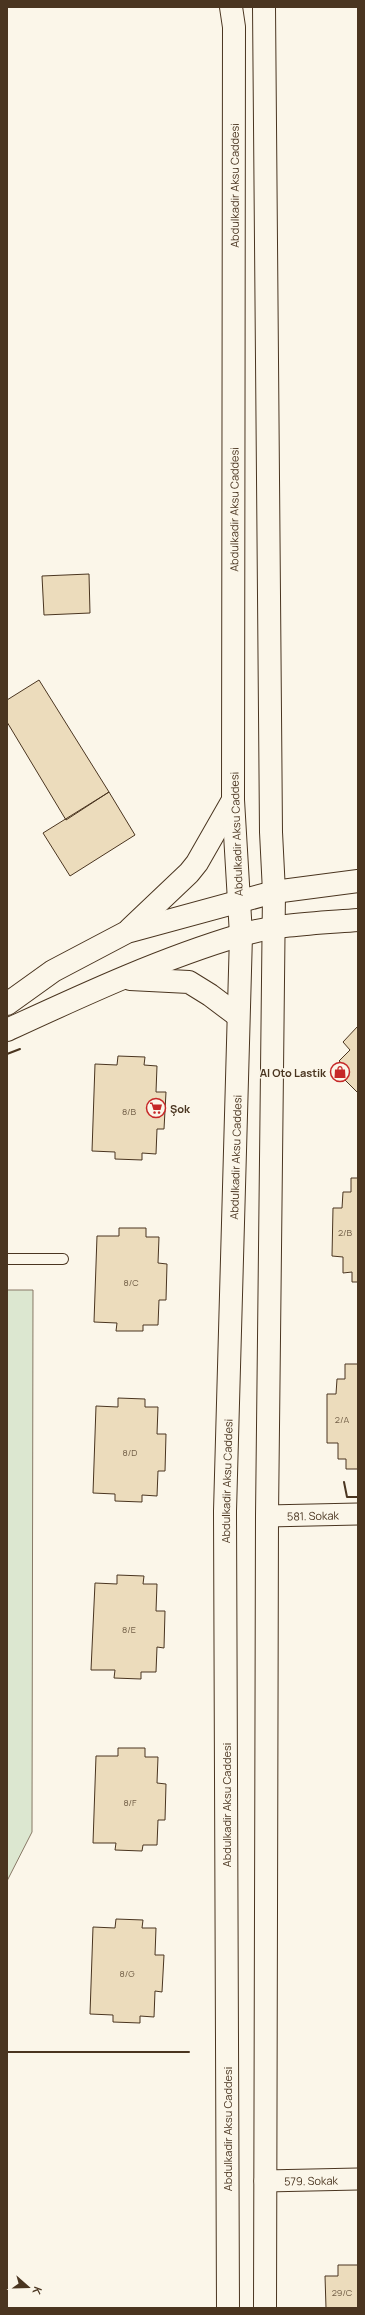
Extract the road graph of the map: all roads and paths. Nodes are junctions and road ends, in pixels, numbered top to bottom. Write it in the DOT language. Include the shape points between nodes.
graph roads {
  1 [pos="231,7"];
  2 [pos="264,7"];
  3 [pos="233,800"];
  4 [pos="358,881"];
  5 [pos="274,892"];
  6 [pos="238,901"];
  7 [pos="358,920"];
  8 [pos="274,928"];
  9 [pos="127,932"];
  10 [pos="241,935"];
  11 [pos="120,978"];
  12 [pos="7,1004"];
  13 [pos="238,1016"];
  14 [pos="7,1030"];
  15 [pos="7,1259"];
  16 [pos="63,1259"];
  17 [pos="358,1514"];
  18 [pos="267,1516"];
  19 [pos="358,2179"];
  20 [pos="265,2181"];
  21 [pos="228,2308"];
  22 [pos="265,2308"];
  1 -- 3 [label="main road, Abdulkadir Aksu Caddesi" via="234,27"];
  2 -- 5 [label="main road" via="271,824"];
  3 -- 6 [label="main road, Abdulkadir Aksu Caddesi"];
  3 -- 9 [label="main road" via="189,874"];
  4 -- 5 [label="main road"];
  5 -- 6 [label="main road"];
  5 -- 8 [label="main road"];
  6 -- 9 [label="main road"];
  6 -- 10 [label="main road, Abdulkadir Aksu Caddesi"];
  7 -- 8 [label="main road"];
  8 -- 10 [label="main road"];
  8 -- 18 [label="main road"];
  9 -- 12 [label="main road" via="53,971"];
  10 -- 11 [label="main road"];
  10 -- 13 [label="main road, Abdulkadir Aksu Caddesi"];
  11 -- 13 [label="main road" via="189,982"];
  11 -- 14 [label="main road"];
  13 -- 21 [label="main road, Abdulkadir Aksu Caddesi" via="225,1511"];
  15 -- 16 [label="lane"];
  17 -- 18 [label="street, 581. Sokak"];
  18 -- 20 [label="main road"];
  19 -- 20 [label="street, 579. Sokak"];
  20 -- 22 [label="main road"];
}
